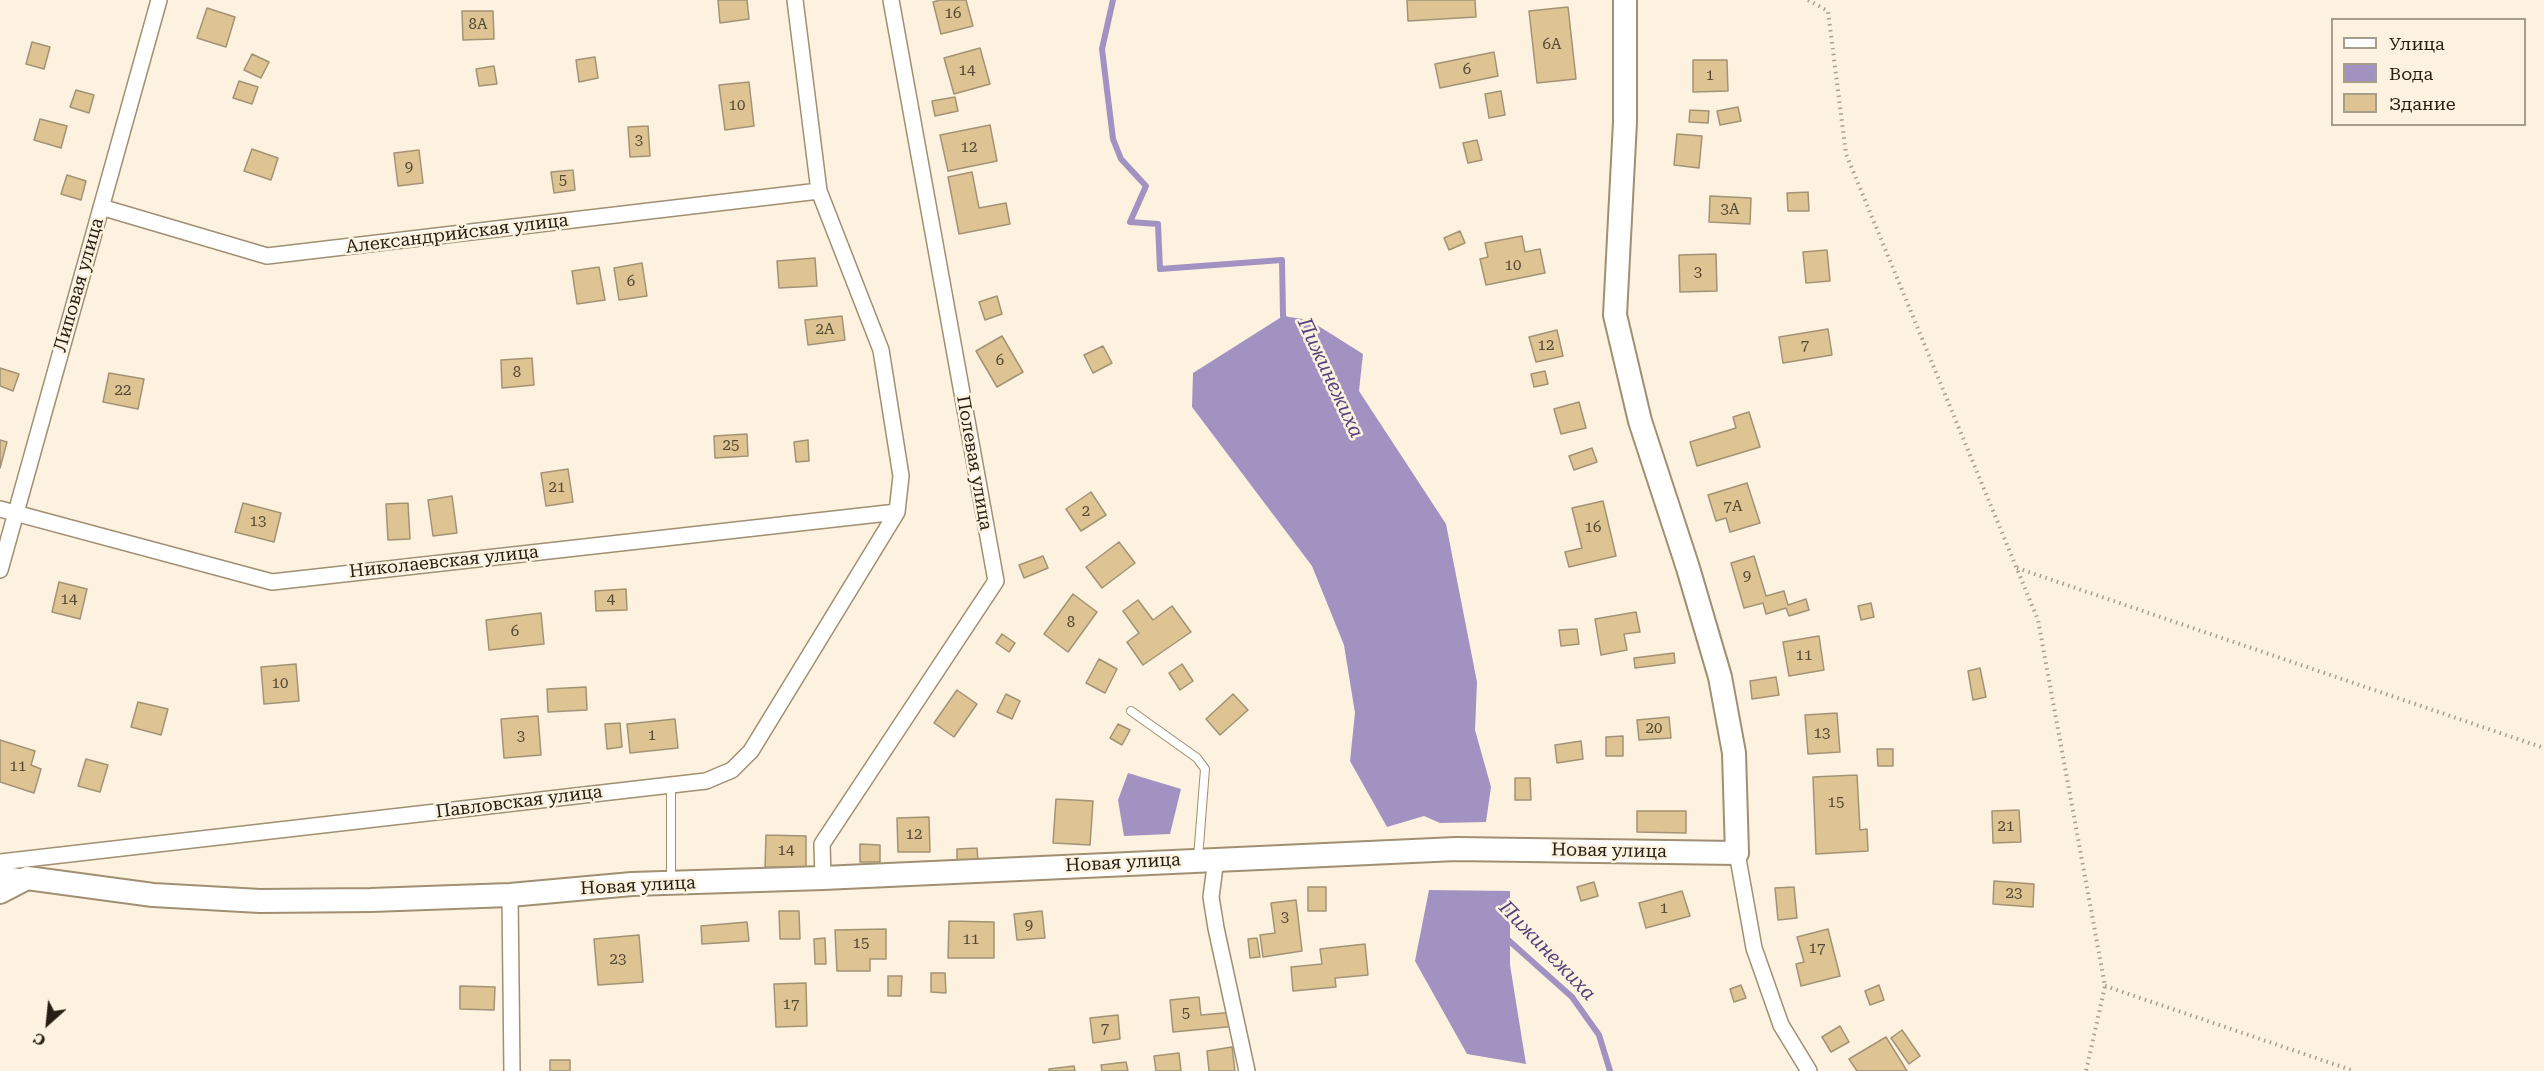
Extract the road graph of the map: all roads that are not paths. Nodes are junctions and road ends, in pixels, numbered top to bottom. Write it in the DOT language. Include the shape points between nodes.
graph roads {
  1 [pos="159,0"];
  2 [pos="795,0"];
  3 [pos="891,0"];
  4 [pos="1626,0"];
  5 [pos="819,191"];
  6 [pos="101,207"];
  7 [pos="7,511"];
  8 [pos="897,512"];
  9 [pos="0,570"];
  10 [pos="1131,711"];
  11 [pos="671,785"];
  12 [pos="1737,853"];
  13 [pos="1207,859"];
  14 [pos="0,862"];
  15 [pos="0,873"];
  16 [pos="27,878"];
  17 [pos="823,878"];
  18 [pos="671,883"];
  19 [pos="0,892"];
  20 [pos="510,895"];
  21 [pos="512,1071"];
  22 [pos="1247,1071"];
  23 [pos="1809,1071"];
  1 -- 6 [label="street, Липовая улица"];
  2 -- 5 [label="street"];
  3 -- 17 [label="street, Полевая улица" via="996,581 822,844"];
  4 -- 12 [label="street" via="1625,122 1615,315 1640,421 1720,677 1734,753"];
  5 -- 6 [label="street, Александрийская улица" via="267,256"];
  5 -- 8 [label="street" via="881,350 901,476"];
  6 -- 7 [label="street, Липовая улица"];
  7 -- 8 [label="street, Николаевская улица" via="272,582"];
  7 -- 9 [label="street, Липовая улица"];
  8 -- 11 [label="street, Павловская улица" via="751,751 732,770 706,781"];
  10 -- 13 [label="lane" via="1197,758 1205,769"];
  11 -- 14 [label="street, Павловская улица"];
  11 -- 18 [label="lane"];
  12 -- 13 [label="street, Новая улица" via="1456,849"];
  12 -- 23 [label="street" via="1754,948 1781,1025"];
  13 -- 17 [label="street, Новая улица"];
  13 -- 22 [label="street" via="1216,928"];
  15 -- 16 [label="street"];
  16 -- 19 [label="street"];
  16 -- 20 [label="street, Новая улица" via="153,895 260,901"];
  17 -- 18 [label="street, Новая улица"];
  18 -- 20 [label="street, Новая улица"];
  20 -- 21 [label="street"];
}
